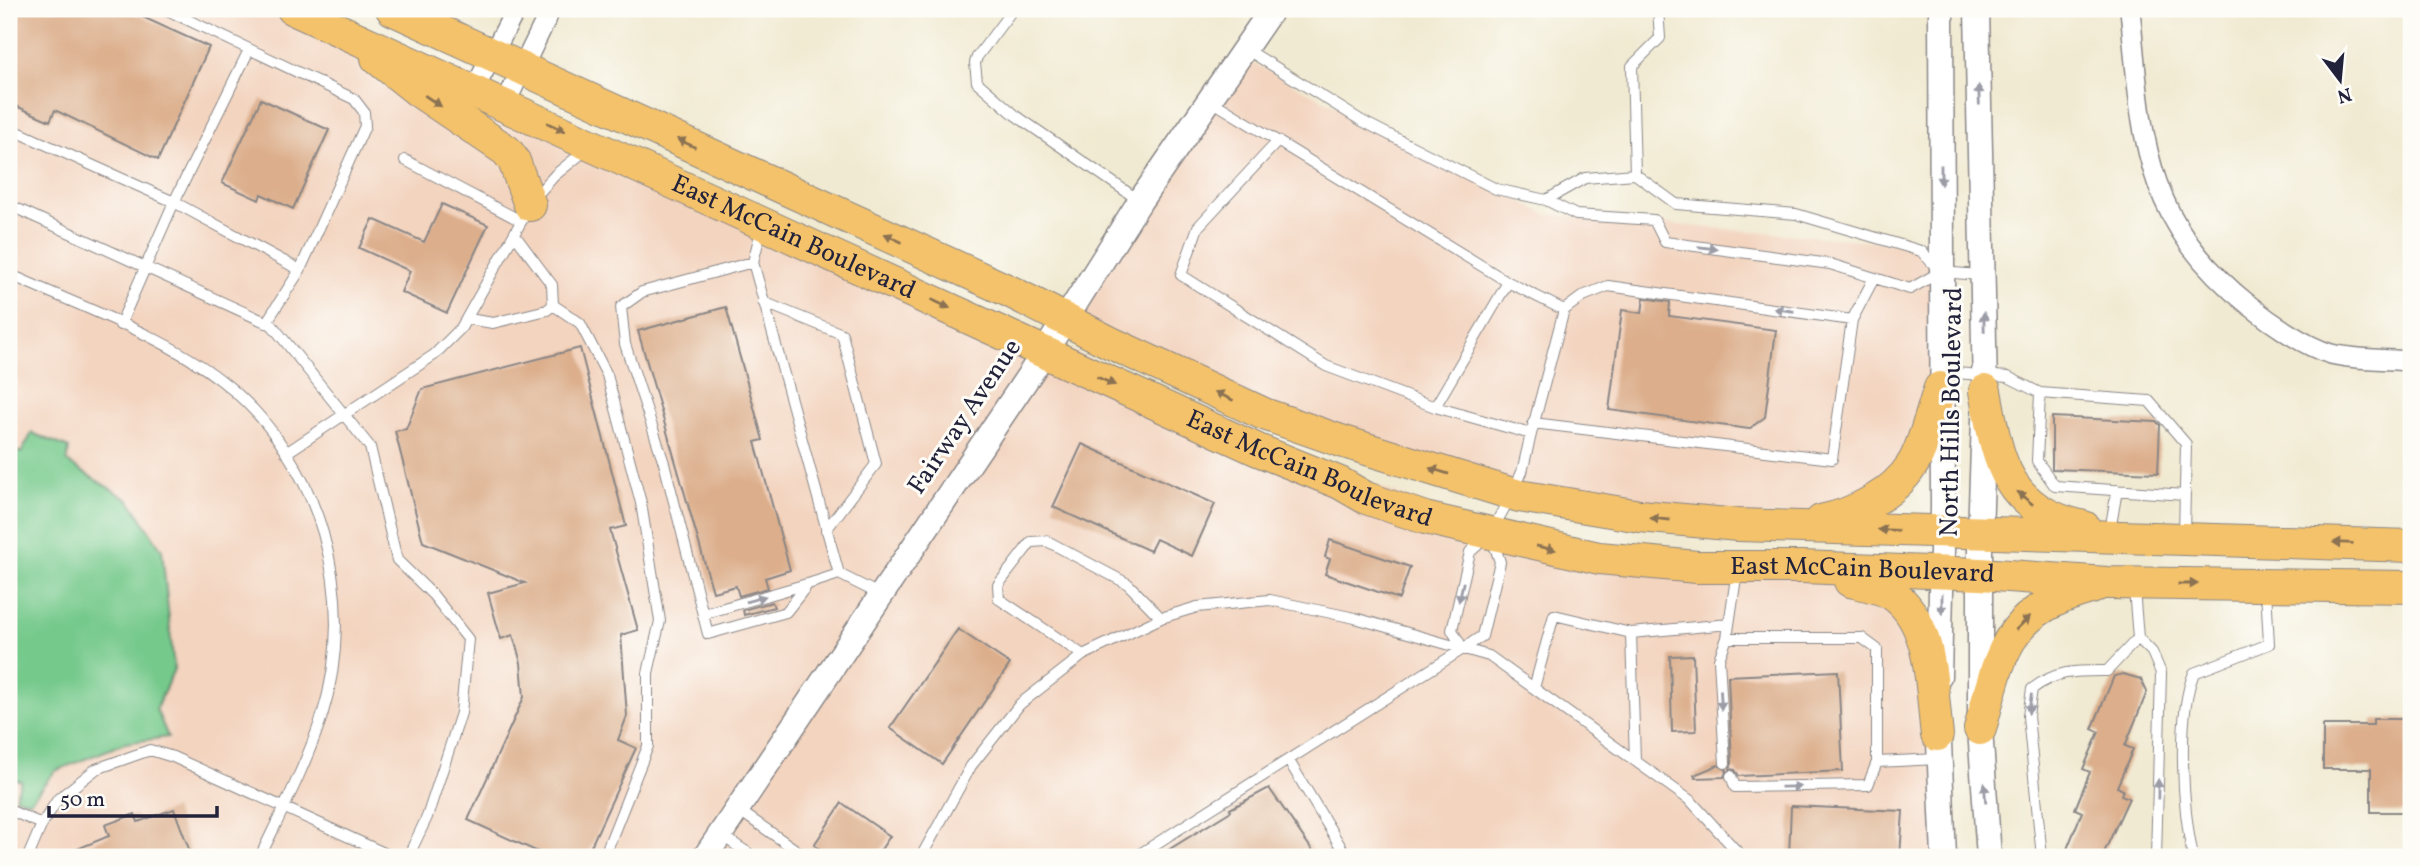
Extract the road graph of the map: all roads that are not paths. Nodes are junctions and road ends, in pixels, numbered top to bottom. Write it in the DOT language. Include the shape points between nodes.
graph roads {
  1 [pos="166,9"];
  2 [pos="293,9"];
  3 [pos="392,9"];
  4 [pos="516,9"];
  5 [pos="551,9"];
  6 [pos="1013,9"];
  7 [pos="1272,9"];
  8 [pos="1658,9"];
  9 [pos="1941,9"];
  10 [pos="1977,9"];
  11 [pos="2130,9"];
  12 [pos="341,29"];
  13 [pos="1245,48"];
  14 [pos="249,50"];
  15 [pos="492,54"];
  16 [pos="522,68"];
  17 [pos="474,90"];
  18 [pos="1210,100"];
  19 [pos="505,104"];
  20 [pos="9,128"];
  21 [pos="1278,141"];
  22 [pos="592,144"];
  23 [pos="405,160"];
  24 [pos="1635,174"];
  25 [pos="1546,200"];
  26 [pos="1140,201"];
  27 [pos="174,202"];
  28 [pos="9,205"];
  29 [pos="526,213"];
  30 [pos="763,223"];
  31 [pos="514,234"];
  32 [pos="753,262"];
  33 [pos="144,267"];
  34 [pos="300,270"];
  35 [pos="1940,272"];
  36 [pos="9,274"];
  37 [pos="1983,275"];
  38 [pos="1874,278"];
  39 [pos="1508,282"];
  40 [pos="763,302"];
  41 [pos="553,305"];
  42 [pos="1564,310"];
  43 [pos="468,319"];
  44 [pos="1065,319"];
  45 [pos="1852,320"];
  46 [pos="266,323"];
  47 [pos="120,325"];
  48 [pos="1044,353"];
  49 [pos="2411,361"];
  50 [pos="1941,380"];
  51 [pos="1985,383"];
  52 [pos="2040,393"];
  53 [pos="1435,407"];
  54 [pos="343,416"];
  55 [pos="1532,429"];
  56 [pos="286,453"];
  57 [pos="2117,490"];
  58 [pos="1512,494"];
  59 [pos="2185,495"];
  60 [pos="1793,527"];
  61 [pos="826,530"];
  62 [pos="1942,532"];
  63 [pos="1980,533"];
  64 [pos="1490,534"];
  65 [pos="2109,536"];
  66 [pos="2184,539"];
  67 [pos="2411,545"];
  68 [pos="1737,567"];
  69 [pos="1802,567"];
  70 [pos="839,574"];
  71 [pos="1941,574"];
  72 [pos="1980,574"];
  73 [pos="2120,583"];
  74 [pos="808,584"];
  75 [pos="2266,585"];
  76 [pos="2411,587"];
  77 [pos="881,595"];
  78 [pos="703,614"];
  79 [pos="1161,618"];
  80 [pos="1729,624"];
  81 [pos="1631,633"];
  82 [pos="1727,638"];
  83 [pos="2138,638"];
  84 [pos="1463,649"];
  85 [pos="1083,655"];
  86 [pos="1534,688"];
  87 [pos="1980,729"];
  88 [pos="1938,747"];
  89 [pos="1289,761"];
  90 [pos="1635,761"];
  91 [pos="1877,762"];
  92 [pos="1725,763"];
  93 [pos="1731,776"];
  94 [pos="284,807"];
  95 [pos="737,809"];
  96 [pos="9,810"];
  97 [pos="42,824"];
  98 [pos="720,834"];
  99 [pos="27,857"];
  100 [pos="260,857"];
  101 [pos="393,857"];
  102 [pos="408,857"];
  103 [pos="604,857"];
  104 [pos="705,857"];
  105 [pos="754,857"];
  106 [pos="806,857"];
  107 [pos="921,857"];
  108 [pos="1135,857"];
  109 [pos="1348,857"];
  110 [pos="1742,857"];
  111 [pos="1944,857"];
  112 [pos="1989,857"];
  113 [pos="2042,857"];
  114 [pos="2157,857"];
  115 [pos="2193,857"];
  1 -- 14 [label="lane"];
  2 -- 12 [label="main road, East McCain Boulevard"];
  3 -- 15 [label="main road, East McCain Boulevard"];
  4 -- 15 [label="street"];
  5 -- 16 [label="street"];
  6 -- 26 [label="lane" via="977,57 977,82 1015,116"];
  7 -- 13 [label="street, Fairway Avenue"];
  8 -- 24 [label="lane" via="1660,37 1632,66"];
  9 -- 35 [label="street, North Hills Boulevard, one-way"];
  37 -- 10 [label="street, North Hills Boulevard, one-way"];
  11 -- 49 [label="street" via="2142,130 2152,171 2161,200 2195,252 2227,288 2273,324 2331,354"];
  12 -- 17 [label="main road, East McCain Boulevard"];
  12 -- 29 [label="main road, one-way" via="417,90 507,151 514,161"];
  13 -- 18 [label="street, Fairway Avenue"];
  13 -- 25 [label="lane" via="1362,121 1496,189"];
  14 -- 27 [label="lane"];
  14 -- 34 [label="lane" via="354,99 364,112 365,126"];
  15 -- 16 [label="main road, East McCain Boulevard"];
  15 -- 17 [label="street"];
  16 -- 19 [label="street"];
  44 -- 16 [label="main road, East McCain Boulevard, one-way"];
  17 -- 19 [label="main road, East McCain Boulevard"];
  18 -- 21 [label="lane"];
  18 -- 26 [label="street, Fairway Avenue"];
  19 -- 22 [label="main road, East McCain Boulevard, one-way"];
  20 -- 27 [label="lane"];
  21 -- 39 [label="lane"];
  21 -- 53 [label="lane" via="1198,227 1181,275 1326,366"];
  22 -- 29 [label="lane" via="555,175"];
  22 -- 30 [label="main road, East McCain Boulevard"];
  23 -- 29 [label="lane"];
  24 -- 25 [label="lane" via="1585,178"];
  24 -- 35 [label="lane" via="1676,204 1796,214 1921,251"];
  25 -- 38 [label="lane, one-way" via="1576,215 1654,220 1665,242 1830,264"];
  26 -- 44 [label="street, Fairway Avenue"];
  27 -- 33 [label="lane"];
  27 -- 34 [label="lane"];
  28 -- 33 [label="lane"];
  29 -- 31 [label="lane"];
  30 -- 32 [label="lane"];
  30 -- 48 [label="main road, East McCain Boulevard, one-way"];
  31 -- 41 [label="lane" via="552,285"];
  31 -- 43 [label="lane"];
  32 -- 40 [label="lane"];
  32 -- 78 [label="lane" via="642,292 621,307 625,344 664,463"];
  33 -- 46 [label="lane"];
  33 -- 47 [label="lane"];
  34 -- 46 [label="lane"];
  35 -- 37 [label="lane"];
  35 -- 38 [label="lane" via="1910,289"];
  35 -- 50 [label="street, North Hills Boulevard"];
  36 -- 47 [label="lane"];
  51 -- 37 [label="street, North Hills Boulevard, one-way"];
  38 -- 45 [label="lane"];
  39 -- 42 [label="lane"];
  39 -- 53 [label="lane"];
  40 -- 61 [label="lane"];
  40 -- 61 [label="lane" via="842,334 876,464"];
  41 -- 43 [label="lane" via="494,323"];
  41 -- 103 [label="lane" via="580,323 607,375 641,503 660,621 648,673 648,746"];
  45 -- 42 [label="lane, one-way" via="1608,286"];
  42 -- 55 [label="lane"];
  43 -- 54 [label="lane" via="434,355"];
  44 -- 48 [label="street, Fairway Avenue"];
  58 -- 44 [label="main road, East McCain Boulevard, one-way" via="1264,414"];
  45 -- 55 [label="lane" via="1832,459"];
  46 -- 54 [label="lane"];
  47 -- 56 [label="lane" via="173,349 220,379 266,425"];
  48 -- 64 [label="main road, East McCain Boulevard, one-way" via="1366,498"];
  48 -- 77 [label="street, Fairway Avenue"];
  50 -- 51 [label="lane"];
  50 -- 60 [label="main road" via="1913,465 1889,488 1847,515"];
  50 -- 62 [label="street, North Hills Boulevard"];
  51 -- 52 [label="lane" via="2008,377"];
  51 -- 63 [label="street, North Hills Boulevard"];
  65 -- 51 [label="main road, one-way" via="2044,513 2015,489 1996,452"];
  52 -- 57 [label="lane" via="2037,461 2055,486"];
  52 -- 59 [label="lane" via="2149,401 2186,444"];
  53 -- 55 [label="lane"];
  54 -- 56 [label="lane"];
  54 -- 102 [label="lane" via="370,447 397,560 468,639 461,713 427,817"];
  55 -- 58 [label="lane"];
  56 -- 94 [label="lane" via="307,489 329,551 337,636 323,714"];
  57 -- 59 [label="lane"];
  57 -- 65 [label="lane"];
  60 -- 58 [label="main road, East McCain Boulevard, one-way" via="1640,516"];
  58 -- 64 [label="lane"];
  59 -- 66 [label="lane"];
  62 -- 60 [label="main road, East McCain Boulevard, one-way"];
  61 -- 70 [label="lane"];
  62 -- 63 [label="main road, East McCain Boulevard"];
  62 -- 71 [label="street, North Hills Boulevard"];
  63 -- 65 [label="main road, East McCain Boulevard"];
  63 -- 72 [label="street, North Hills Boulevard"];
  64 -- 68 [label="main road, East McCain Boulevard, one-way" via="1599,558 1697,568"];
  64 -- 84 [label="lane" via="1500,562 1482,635"];
  64 -- 84 [label="lane, one-way" via="1470,552 1452,629"];
  65 -- 66 [label="main road, East McCain Boulevard"];
  67 -- 66 [label="main road, East McCain Boulevard, one-way"];
  68 -- 69 [label="main road, East McCain Boulevard"];
  68 -- 80 [label="lane"];
  69 -- 71 [label="main road, East McCain Boulevard"];
  69 -- 88 [label="main road" via="1890,593 1909,610 1924,644"];
  70 -- 74 [label="lane"];
  70 -- 77 [label="lane"];
  71 -- 72 [label="main road, East McCain Boulevard"];
  71 -- 88 [label="street, North Hills Boulevard, one-way"];
  72 -- 73 [label="main road, East McCain Boulevard"];
  72 -- 87 [label="street, North Hills Boulevard"];
  73 -- 75 [label="main road, East McCain Boulevard, one-way"];
  73 -- 83 [label="lane"];
  87 -- 73 [label="main road, one-way" via="2003,648 2017,626 2038,609 2071,593"];
  78 -- 74 [label="lane, one-way"];
  74 -- 78 [label="lane" via="786,612 773,616 708,634"];
  75 -- 76 [label="main road, East McCain Boulevard"];
  75 -- 115 [label="lane" via="2269,644 2194,673 2186,693 2185,820"];
  77 -- 95 [label="street, Fairway Avenue"];
  79 -- 84 [label="lane" via="1196,607 1270,600"];
  79 -- 85 [label="lane"];
  79 -- 85 [label="lane" via="1128,584 1047,541 1031,542 998,585 999,598"];
  80 -- 81 [label="lane"];
  80 -- 82 [label="lane"];
  81 -- 86 [label="lane" via="1554,615"];
  81 -- 90 [label="lane"];
  82 -- 91 [label="lane" via="1862,638 1877,649"];
  82 -- 92 [label="lane, one-way" via="1719,659"];
  83 -- 113 [label="lane, one-way" via="2107,671 2067,671 2049,676 2032,689 2028,716"];
  114 -- 83 [label="lane, one-way" via="2161,673 2152,652"];
  84 -- 86 [label="lane" via="1489,656"];
  84 -- 89 [label="lane"];
  85 -- 107 [label="lane" via="1020,704 971,766"];
  86 -- 90 [label="lane"];
  112 -- 87 [label="street, North Hills Boulevard, one-way"];
  88 -- 91 [label="lane"];
  88 -- 111 [label="street, North Hills Boulevard"];
  89 -- 108 [label="lane"];
  89 -- 109 [label="lane"];
  90 -- 110 [label="lane" via="1691,801"];
  93 -- 91 [label="lane, one-way" via="1735,787 1868,785"];
  94 -- 97 [label="lane" via="150,750 96,769 58,799"];
  94 -- 100 [label="lane"];
  94 -- 101 [label="lane"];
  95 -- 98 [label="street, Fairway Avenue"];
  95 -- 106 [label="lane"];
  96 -- 97 [label="lane"];
  97 -- 99 [label="lane"];
  98 -- 104 [label="street, Fairway Avenue"];
  98 -- 105 [label="lane"];
}
